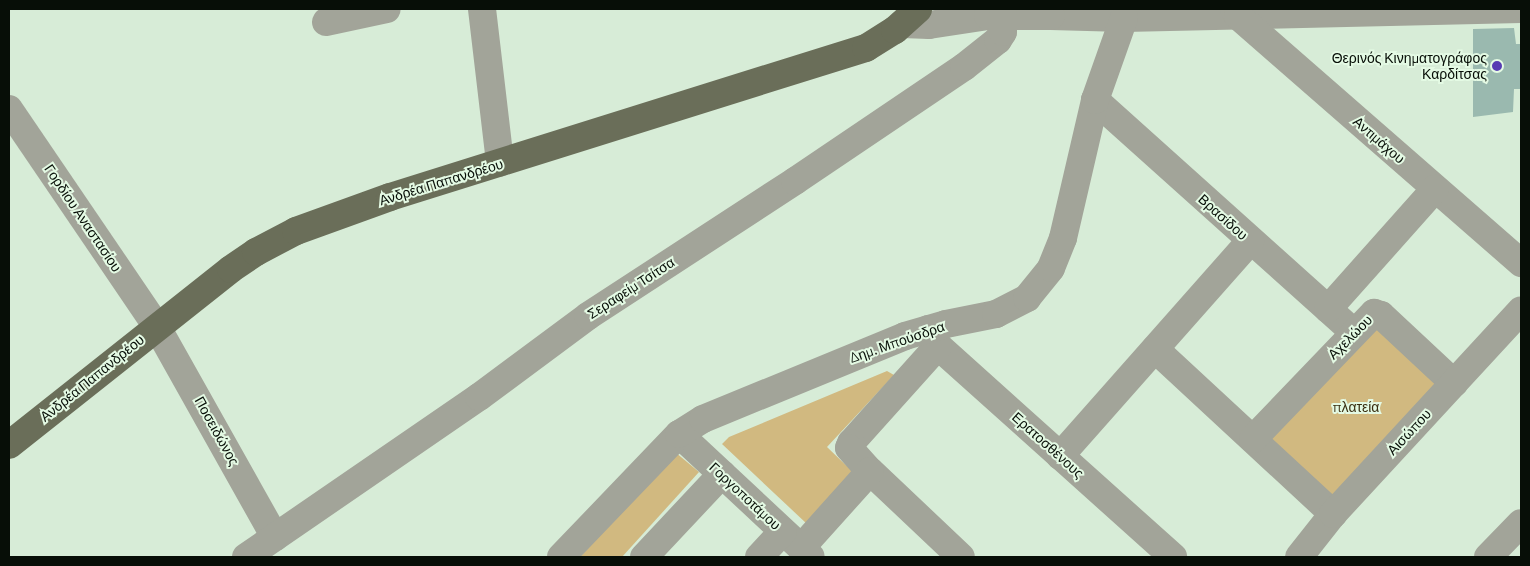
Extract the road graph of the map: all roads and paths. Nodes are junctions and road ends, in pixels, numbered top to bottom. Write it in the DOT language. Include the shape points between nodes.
graph roads {
  1 [pos="387,9"];
  2 [pos="482,9"];
  3 [pos="1521,9"];
  4 [pos="1049,12"];
  5 [pos="1236,12"];
  6 [pos="910,16"];
  7 [pos="1003,16"];
  8 [pos="1124,18"];
  9 [pos="326,22"];
  10 [pos="1095,100"];
  11 [pos="9,110"];
  12 [pos="500,163"];
  13 [pos="1435,189"];
  14 [pos="1250,241"];
  15 [pos="1521,263"];
  16 [pos="1328,309"];
  17 [pos="1521,310"];
  18 [pos="157,327"];
  19 [pos="1354,332"];
  20 [pos="933,338"];
  21 [pos="1155,348"];
  22 [pos="1454,383"];
  23 [pos="679,434"];
  24 [pos="1252,439"];
  25 [pos="9,445"];
  26 [pos="1060,456"];
  27 [pos="870,471"];
  28 [pos="722,474"];
  29 [pos="1333,514"];
  30 [pos="1521,523"];
  31 [pos="275,537"];
  32 [pos="798,545"];
  33 [pos="246,557"];
  34 [pos="561,557"];
  35 [pos="644,557"];
  36 [pos="759,557"];
  37 [pos="961,557"];
  38 [pos="1173,557"];
  39 [pos="1300,557"];
  40 [pos="1488,557"];
  1 -- 9 [label="street"];
  2 -- 12 [label="street"];
  3 -- 5 [label="street"];
  4 -- 7 [label="street"];
  4 -- 8 [label="street"];
  5 -- 8 [label="street"];
  5 -- 13 [label="street, Αντιμάχου"];
  6 -- 7 [label="street" via="929,25"];
  6 -- 12 [label="main road, Ανδρέα Παπανδρέου" via="866,48"];
  7 -- 31 [label="street, Σεραφείμ Τσίτσα" via="1003,32 998,40 964,67 588,316 479,397"];
  8 -- 10 [label="street, Δημ. Μπούσδρα"];
  10 -- 14 [label="street, Βρασίδου"];
  10 -- 20 [label="street, Δημ. Μπούσδρα" via="1064,238 1051,268 1027,298 1007,310"];
  11 -- 18 [label="street, Γορδίου Αναστασίου"];
  12 -- 18 [label="main road, Ανδρέα Παπανδρέου" via="390,197 289,235 231,269"];
  13 -- 15 [label="street, Αντιμάχου"];
  13 -- 16 [label="street"];
  14 -- 16 [label="street, Βρασίδου"];
  14 -- 21 [label="street"];
  16 -- 19 [label="street, Βρασίδου"];
  17 -- 22 [label="street, Αισώπου"];
  18 -- 25 [label="main road, Ανδρέα Παπανδρέου"];
  18 -- 31 [label="street, Ποσειδώνος"];
  19 -- 22 [label="street, Αχελώου" via="1370,315 1379,313"];
  19 -- 24 [label="street, Αχελώου"];
  20 -- 23 [label="street, Δημ. Μπούσδρα" via="742,402 703,419"];
  20 -- 26 [label="street, Ερατοσθένους"];
  20 -- 27 [label="street" via="851,443 849,448"];
  21 -- 24 [label="street"];
  21 -- 26 [label="street"];
  22 -- 29 [label="street, Αισώπου"];
  23 -- 28 [label="street, Γοργοποτάμου"];
  23 -- 34 [label="street, Δημ. Μπούσδρα"];
  24 -- 29 [label="street"];
  26 -- 38 [label="street, Ερατοσθένους"];
  27 -- 32 [label="street"];
  27 -- 37 [label="street"];
  28 -- 32 [label="street, Γοργοποτάμου"];
  28 -- 35 [label="street"];
  29 -- 39 [label="street, Αισώπου"];
  30 -- 40 [label="street"];
  31 -- 33 [label="street, Σεραφείμ Τσίτσα"];
  32 -- 36 [label="street"];
}
